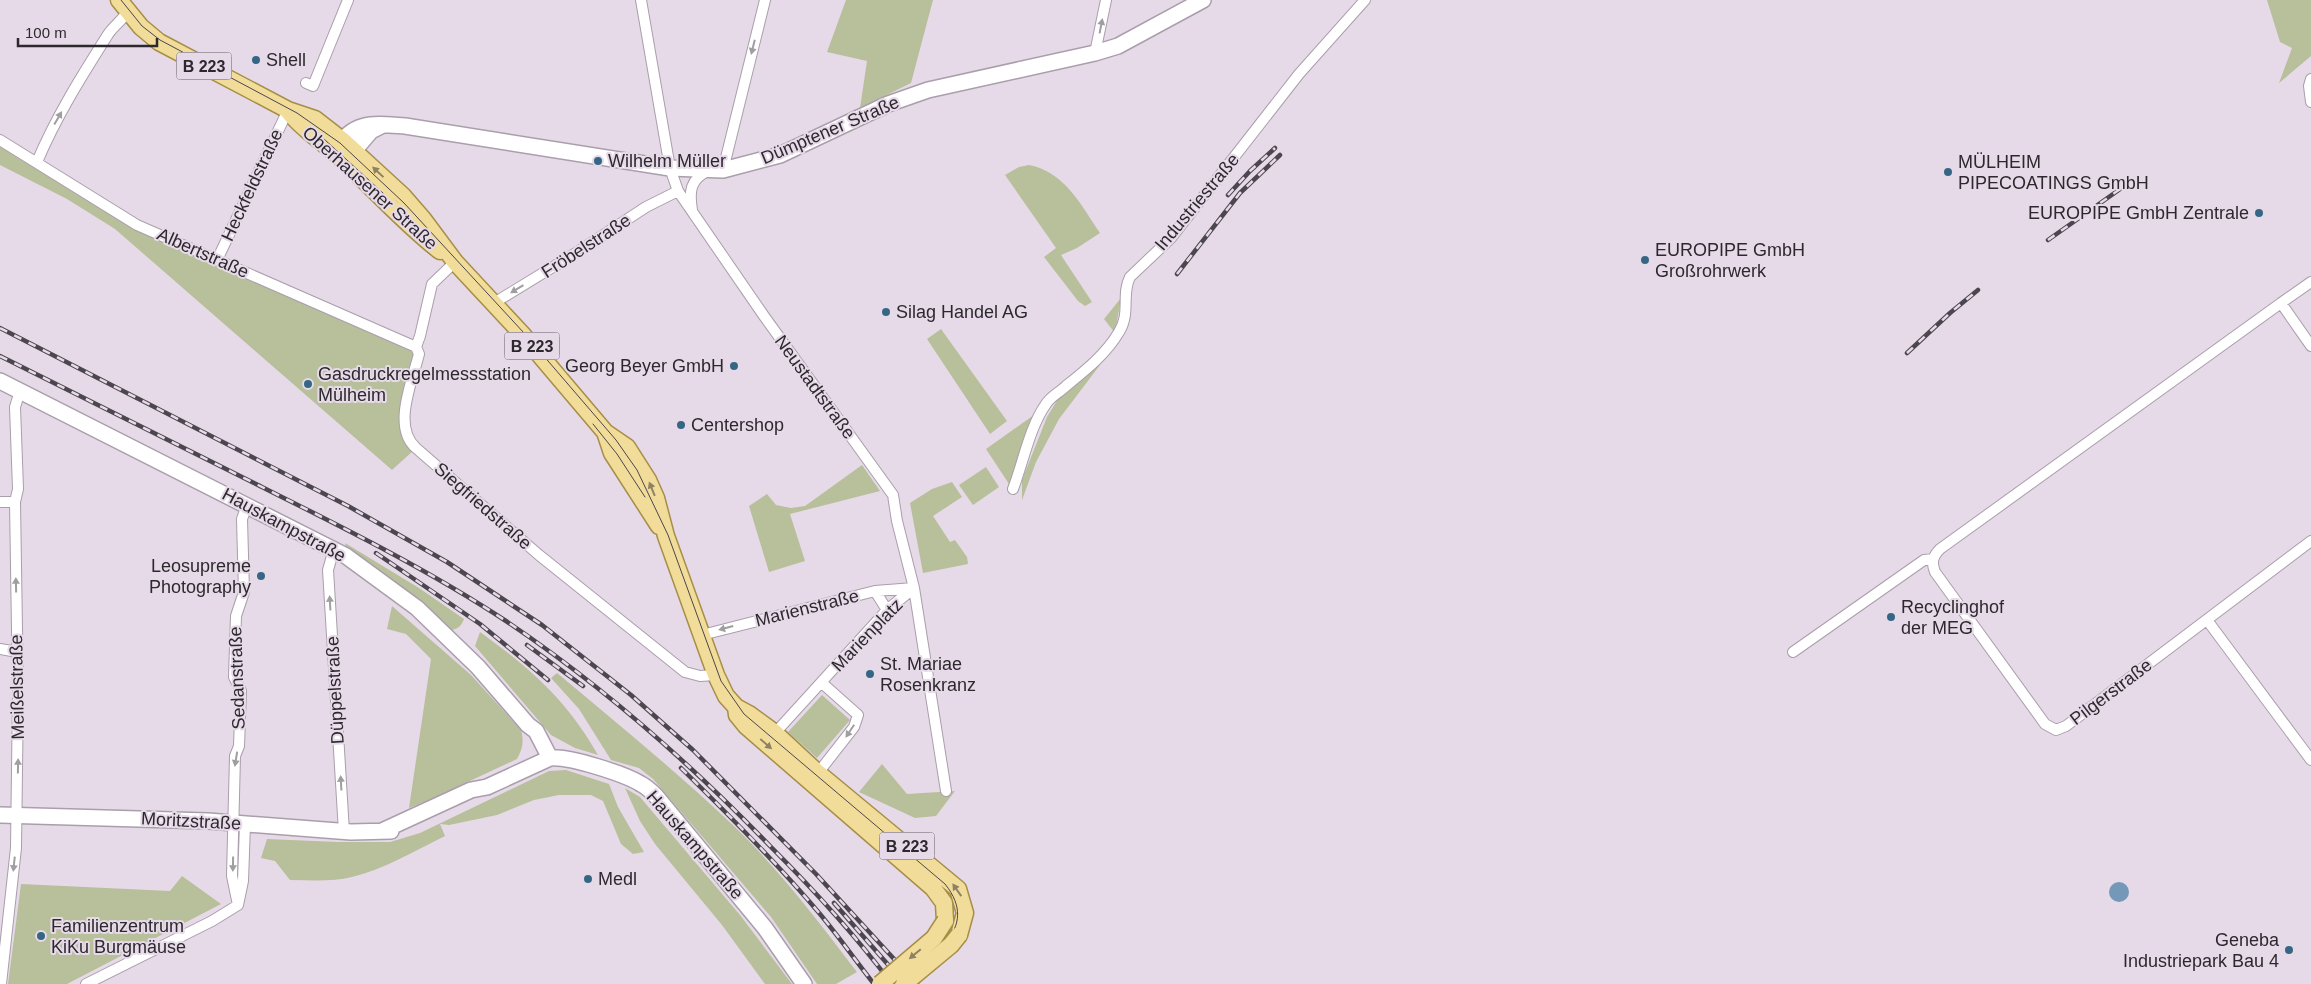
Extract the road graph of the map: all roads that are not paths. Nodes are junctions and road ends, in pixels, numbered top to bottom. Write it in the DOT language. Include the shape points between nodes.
graph roads {
  1 [pos="348,0"];
  2 [pos="641,0"];
  3 [pos="765,0"];
  4 [pos="1106,0"];
  5 [pos="1203,0"];
  6 [pos="1365,0"];
  7 [pos="123,6"];
  8 [pos="1096,53"];
  9 [pos="2311,79"];
  10 [pos="306,83"];
  11 [pos="2311,102"];
  12 [pos="288,110"];
  13 [pos="0,140"];
  14 [pos="343,151"];
  15 [pos="37,162"];
  16 [pos="670,168"];
  17 [pos="724,170"];
  18 [pos="708,171"];
  19 [pos="678,191"];
  20 [pos="694,216"];
  21 [pos="217,260"];
  22 [pos="455,262"];
  23 [pos="2311,282"];
  24 [pos="2281,303"];
  25 [pos="494,304"];
  26 [pos="2311,346"];
  27 [pos="416,347"];
  28 [pos="0,381"];
  29 [pos="20,391"];
  30 [pos="1014,489"];
  31 [pos="0,502"];
  32 [pos="15,502"];
  33 [pos="247,505"];
  34 [pos="2311,541"];
  35 [pos="334,549"];
  36 [pos="1933,559"];
  37 [pos="914,588"];
  38 [pos="875,591"];
  39 [pos="887,610"];
  40 [pos="2207,620"];
  41 [pos="702,635"];
  42 [pos="0,649"];
  43 [pos="17,652"];
  44 [pos="1794,652"];
  45 [pos="708,675"];
  46 [pos="822,683"];
  47 [pos="736,707"];
  48 [pos="775,733"];
  49 [pos="544,760"];
  50 [pos="2311,760"];
  51 [pos="818,773"];
  52 [pos="946,791"];
  53 [pos="0,815"];
  54 [pos="17,815"];
  55 [pos="239,823"];
  56 [pos="344,832"];
  57 [pos="1,984"];
  58 [pos="86,984"];
  59 [pos="804,984"];
  60 [pos="880,984"];
  61 [pos="904,984"];
  1 -- 10 [label="street" via="314,86"];
  2 -- 16 [label="street, Neustadtstraße"];
  3 -- 17 [label="street, one-way"];
  8 -- 4 [label="street, one-way"];
  5 -- 8 [label="street, Dümptener Straße" via="1118,46"];
  6 -- 30 [label="street, Industriestraße" via="1299,74 1171,238 1130,277 1127,316 1122,327 1090,367 1046,402"];
  7 -- 12 [label="main road, Oberhausener Straße / B 223" via="159,42"];
  15 -- 7 [label="street, one-way" via="52,128"];
  8 -- 17 [label="street, Dümptener Straße" via="928,90 888,104 780,155"];
  9 -- 11 [label="street"];
  12 -- 14 [label="main road, Oberhausener Straße / B 223" via="315,119"];
  12 -- 21 [label="street, Heckfeldstraße"];
  13 -- 15 [label="street, Albertstraße"];
  14 -- 16 [label="street, Dümptener Straße" via="357,128 368,124 405,126"];
  14 -- 22 [label="main road, Oberhausener Straße / B 223" via="403,196"];
  15 -- 21 [label="street, Albertstraße" via="137,225"];
  16 -- 18 [label="street, Dümptener Straße"];
  16 -- 19 [label="street, Neustadtstraße"];
  17 -- 18 [label="street, Dümptener Straße"];
  18 -- 20 [label="street" via="700,174 692,185 690,197"];
  19 -- 20 [label="street, Neustadtstraße"];
  19 -- 25 [label="street, Fröbelstraße, one-way" via="646,207"];
  20 -- 37 [label="street, Neustadtstraße" via="893,495"];
  21 -- 27 [label="street, Albertstraße"];
  22 -- 25 [label="main road, Oberhausener Straße / B 223"];
  22 -- 27 [label="street, Siegfriedstraße" via="432,284"];
  23 -- 24 [label="street"];
  24 -- 26 [label="street"];
  24 -- 36 [label="street" via="1940,549"];
  25 -- 41 [label="main road, Oberhausener Straße / B 223" via="605,432 627,447 640,465 656,498 666,536"];
  27 -- 45 [label="street, Siegfriedstraße" via="418,354 403,422 412,445 539,555 686,672"];
  28 -- 29 [label="street, Hauskampstraße"];
  29 -- 32 [label="street, Meißelstraße" via="15,407 18,451"];
  29 -- 33 [label="street, Hauskampstraße"];
  31 -- 32 [label="street"];
  43 -- 32 [label="street, Meißelstraße, one-way"];
  33 -- 35 [label="street, Hauskampstraße"];
  33 -- 55 [label="street, Sedanstraße, one-way" via="242,519 244,592 236,616 234,677 241,691 239,746 235,756"];
  34 -- 40 [label="street, Pilgerstraße"];
  35 -- 49 [label="street, Hauskampstraße" via="417,608 478,667 536,731"];
  56 -- 35 [label="street, Düppelstraße, one-way" via="328,570"];
  36 -- 40 [label="street, Pilgerstraße" via="1935,572 2045,724 2056,730 2066,726"];
  36 -- 44 [label="street" via="1924,560"];
  37 -- 38 [label="street, Marienstraße"];
  37 -- 39 [label="street, Marienplatz"];
  37 -- 52 [label="street, Neustadtstraße"];
  38 -- 39 [label="street"];
  38 -- 41 [label="street, Marienstraße, one-way"];
  39 -- 46 [label="street, Marienplatz"];
  40 -- 50 [label="street"];
  41 -- 45 [label="main road, Oberhausener Straße / B 223"];
  42 -- 43 [label="street"];
  54 -- 43 [label="street, Meißelstraße, one-way"];
  45 -- 47 [label="main road, Oberhausener Straße / B 223"];
  46 -- 48 [label="street, Marienplatz"];
  46 -- 51 [label="street, Marienplatz, one-way" via="858,715 854,727"];
  47 -- 48 [label="main road, Oberhausener Straße / B 223"];
  47 -- 60 [label="main road, Oberhausener Straße / B 223, one-way, bridge" via="737,715 746,726 933,888 944,903 945,921 934,938"];
  48 -- 51 [label="main road, Oberhausener Straße / B 223"];
  49 -- 56 [label="street, Moritzstraße" via="421,823 396,831"];
  49 -- 59 [label="street, Hauskampstraße" via="562,758 576,761 640,783 656,796 765,928"];
  61 -- 51 [label="main road, Oberhausener Straße / B 223, one-way, bridge" via="959,935 965,912 958,889"];
  53 -- 54 [label="street, Moritzstraße"];
  54 -- 55 [label="street, Moritzstraße"];
  54 -- 57 [label="street, Meißelstraße, one-way"];
  55 -- 56 [label="street, Moritzstraße"];
  55 -- 58 [label="street, Sedanstraße" via="232,876 238,905"];
}
